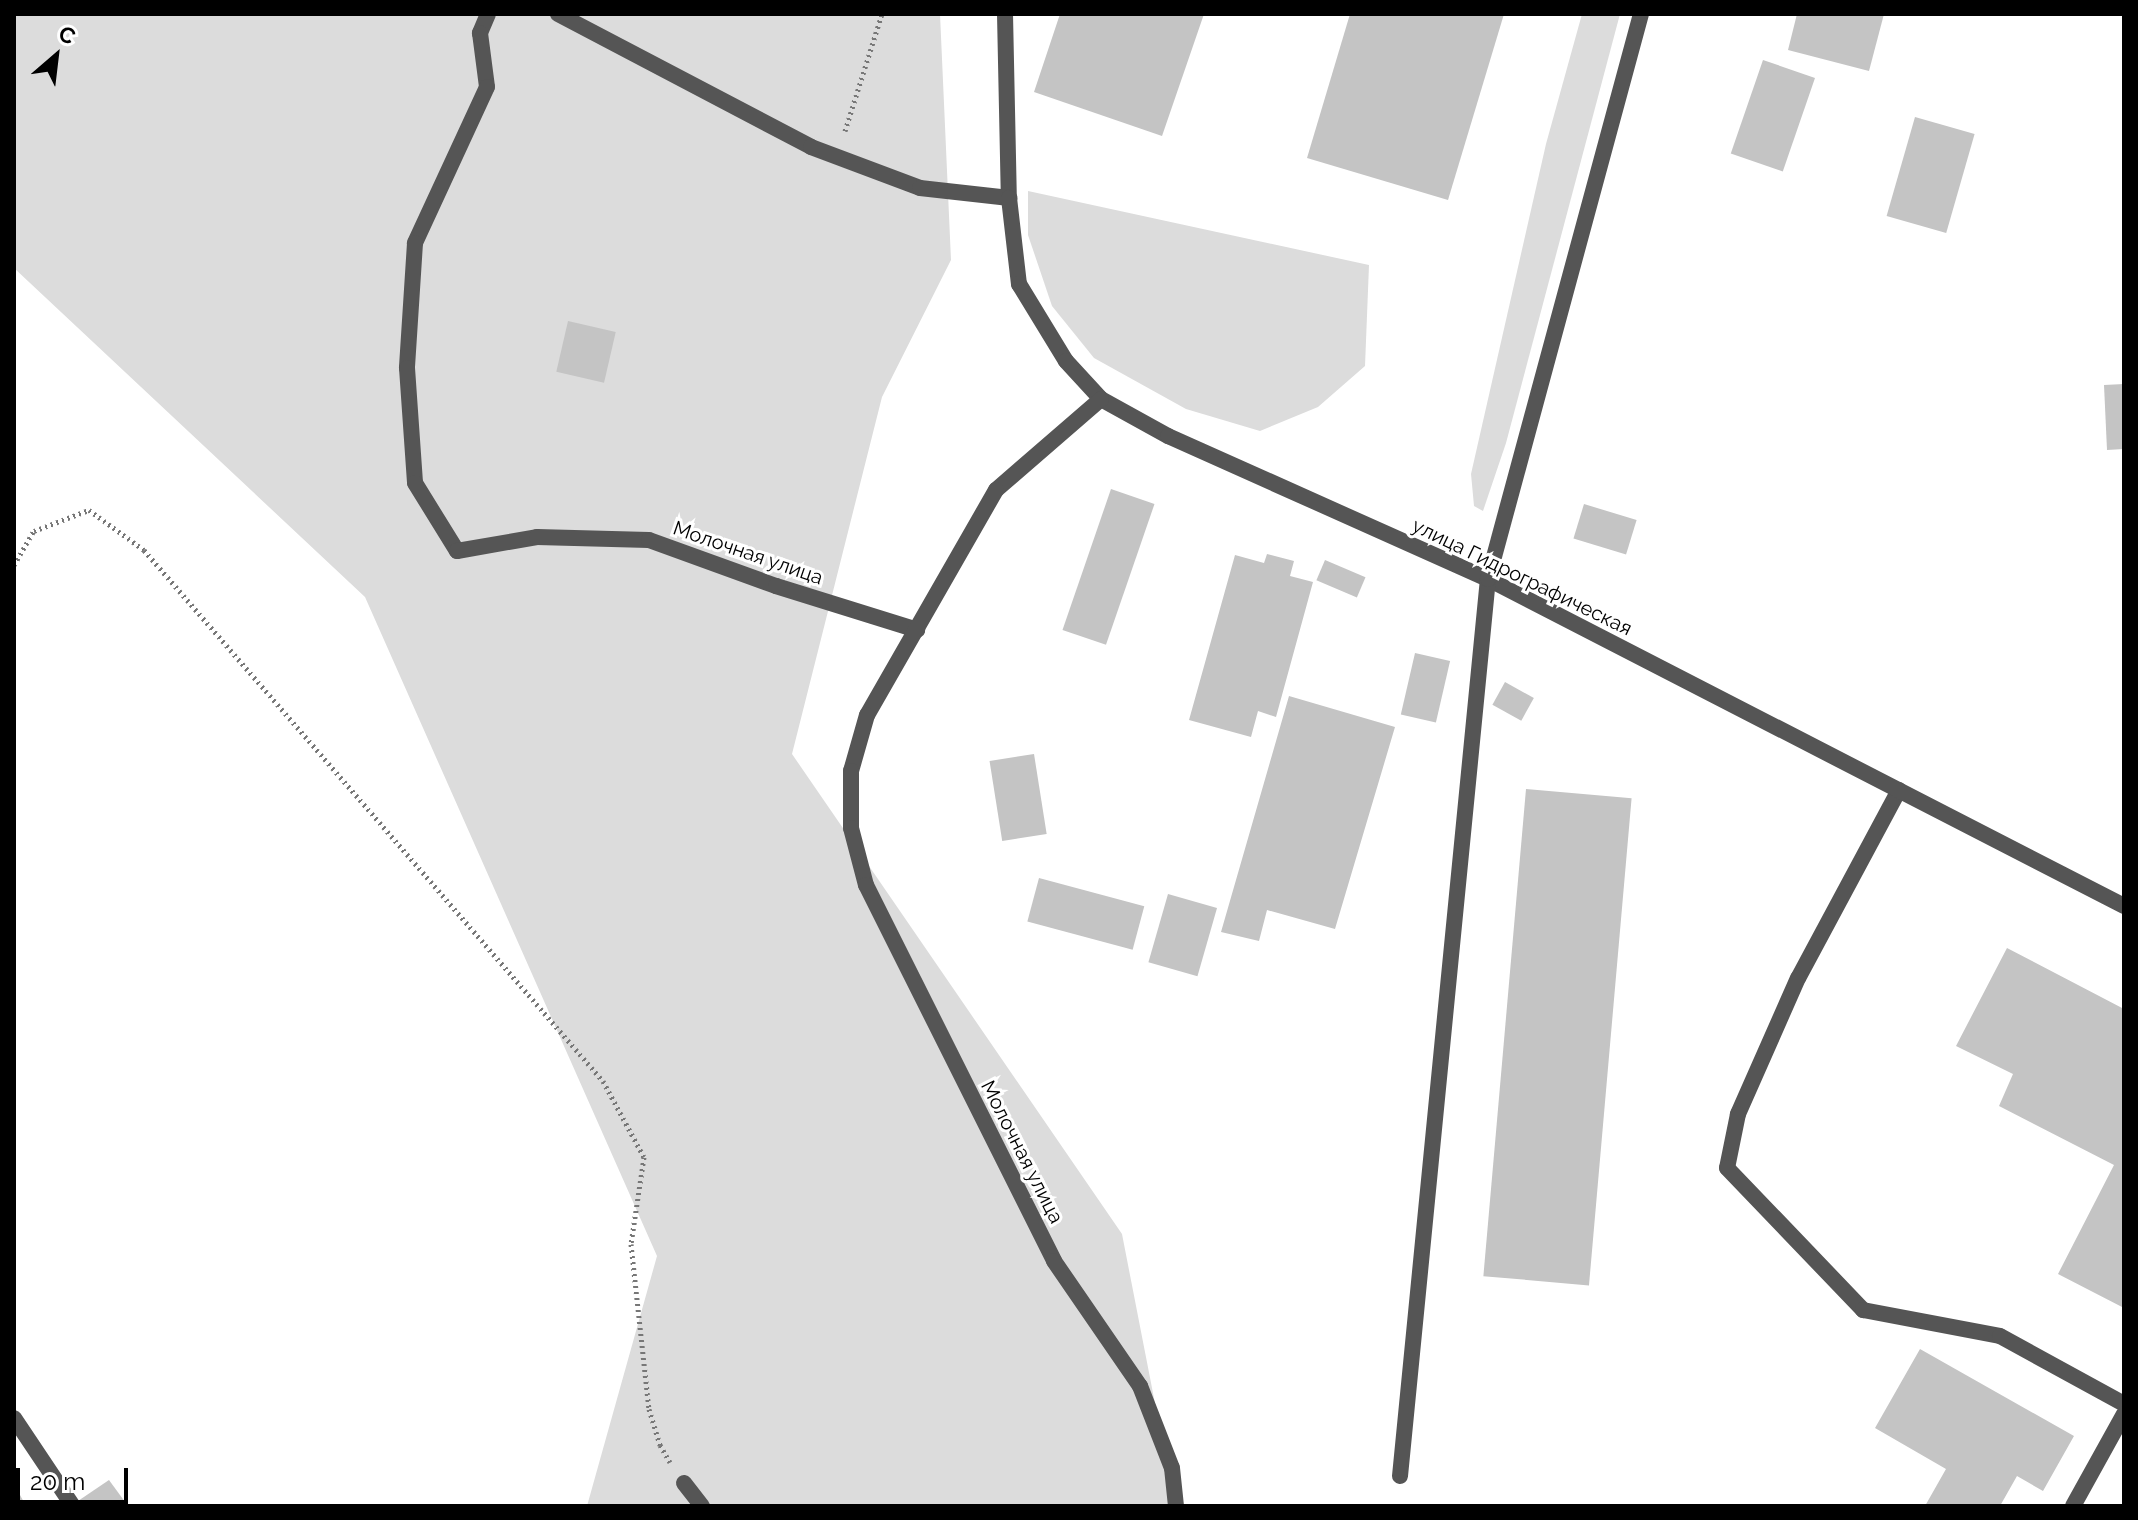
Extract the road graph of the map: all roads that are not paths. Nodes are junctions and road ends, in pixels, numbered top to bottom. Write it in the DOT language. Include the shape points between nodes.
graph roads {
  1 [pos="488,14"];
  2 [pos="558,14"];
  3 [pos="1005,14"];
  4 [pos="1641,14"];
  5 [pos="1009,198"];
  6 [pos="1101,399"];
  7 [pos="1488,579"];
  8 [pos="917,630"];
  9 [pos="1899,790"];
  10 [pos="2124,906"];
  11 [pos="2124,1404"];
  12 [pos="2124,1414"];
  13 [pos="14,1418"];
  14 [pos="1400,1476"];
  15 [pos="684,1483"];
  16 [pos="73,1506"];
  17 [pos="702,1506"];
  18 [pos="1176,1506"];
  19 [pos="2073,1506"];
  1 -- 8 [label="street, Молочная улица" via="480,33 487,87 415,243 407,368 415,483 457,551 537,537 649,540"];
  2 -- 5 [label="street" via="811,147 920,188"];
  3 -- 5 [label="street, улица Гидрографическая"];
  4 -- 7 [label="street"];
  5 -- 6 [label="street, улица Гидрографическая" via="1019,284 1066,361"];
  6 -- 7 [label="street, улица Гидрографическая" via="1168,436"];
  6 -- 8 [label="street, Молочная улица" via="996,490"];
  7 -- 9 [label="street, улица Гидрографическая"];
  7 -- 14 [label="street"];
  8 -- 18 [label="street, Молочная улица" via="867,715 851,771 851,828 866,885 1054,1261 1140,1386 1172,1468"];
  9 -- 10 [label="street, улица Гидрографическая"];
  9 -- 11 [label="street" via="1798,978 1738,1114 1727,1168 1863,1310 2000,1336"];
  12 -- 19 [label="street"];
  13 -- 16 [label="street"];
  15 -- 17 [label="street"];
}
